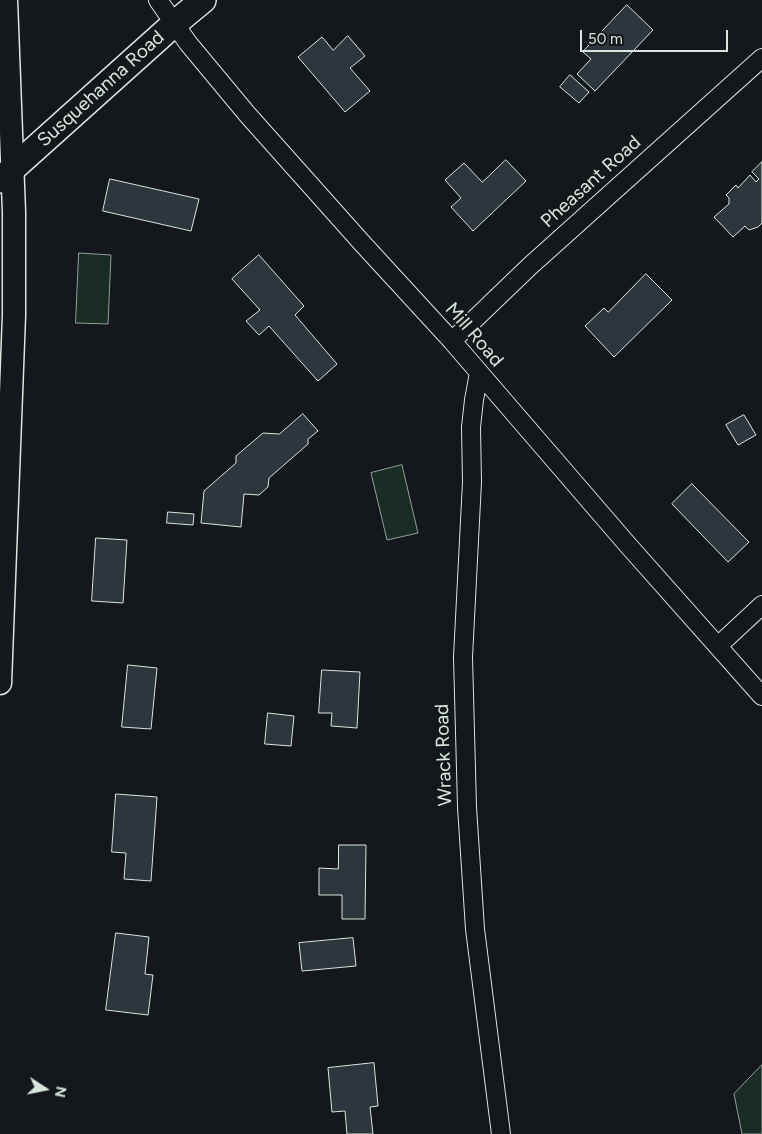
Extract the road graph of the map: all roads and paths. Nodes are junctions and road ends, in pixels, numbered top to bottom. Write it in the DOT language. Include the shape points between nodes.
graph roads {
  1 [pos="6,0"];
  2 [pos="158,0"];
  3 [pos="203,0"];
  4 [pos="174,24"];
  5 [pos="762,58"];
  6 [pos="6,174"];
  7 [pos="452,341"];
  8 [pos="479,373"];
  9 [pos="762,605"];
  10 [pos="718,646"];
  11 [pos="0,683"];
  12 [pos="762,696"];
  13 [pos="501,1134"];
  1 -- 6 [label="street"];
  2 -- 4 [label="street, Mill Road"];
  3 -- 4 [label="main road, Susquehanna Road"];
  4 -- 6 [label="main road, Susquehanna Road"];
  4 -- 7 [label="street, Mill Road" via="254,121"];
  5 -- 7 [label="street, Pheasant Road" via="530,266"];
  6 -- 11 [label="street" via="14,212 14,315"];
  7 -- 8 [label="street, Mill Road"];
  8 -- 10 [label="street, Mill Road"];
  8 -- 13 [label="street, Wrack Road" via="471,428 472,482 463,657 466,794 475,929"];
  9 -- 10 [label="street"];
  10 -- 12 [label="street, Mill Road"];
}
